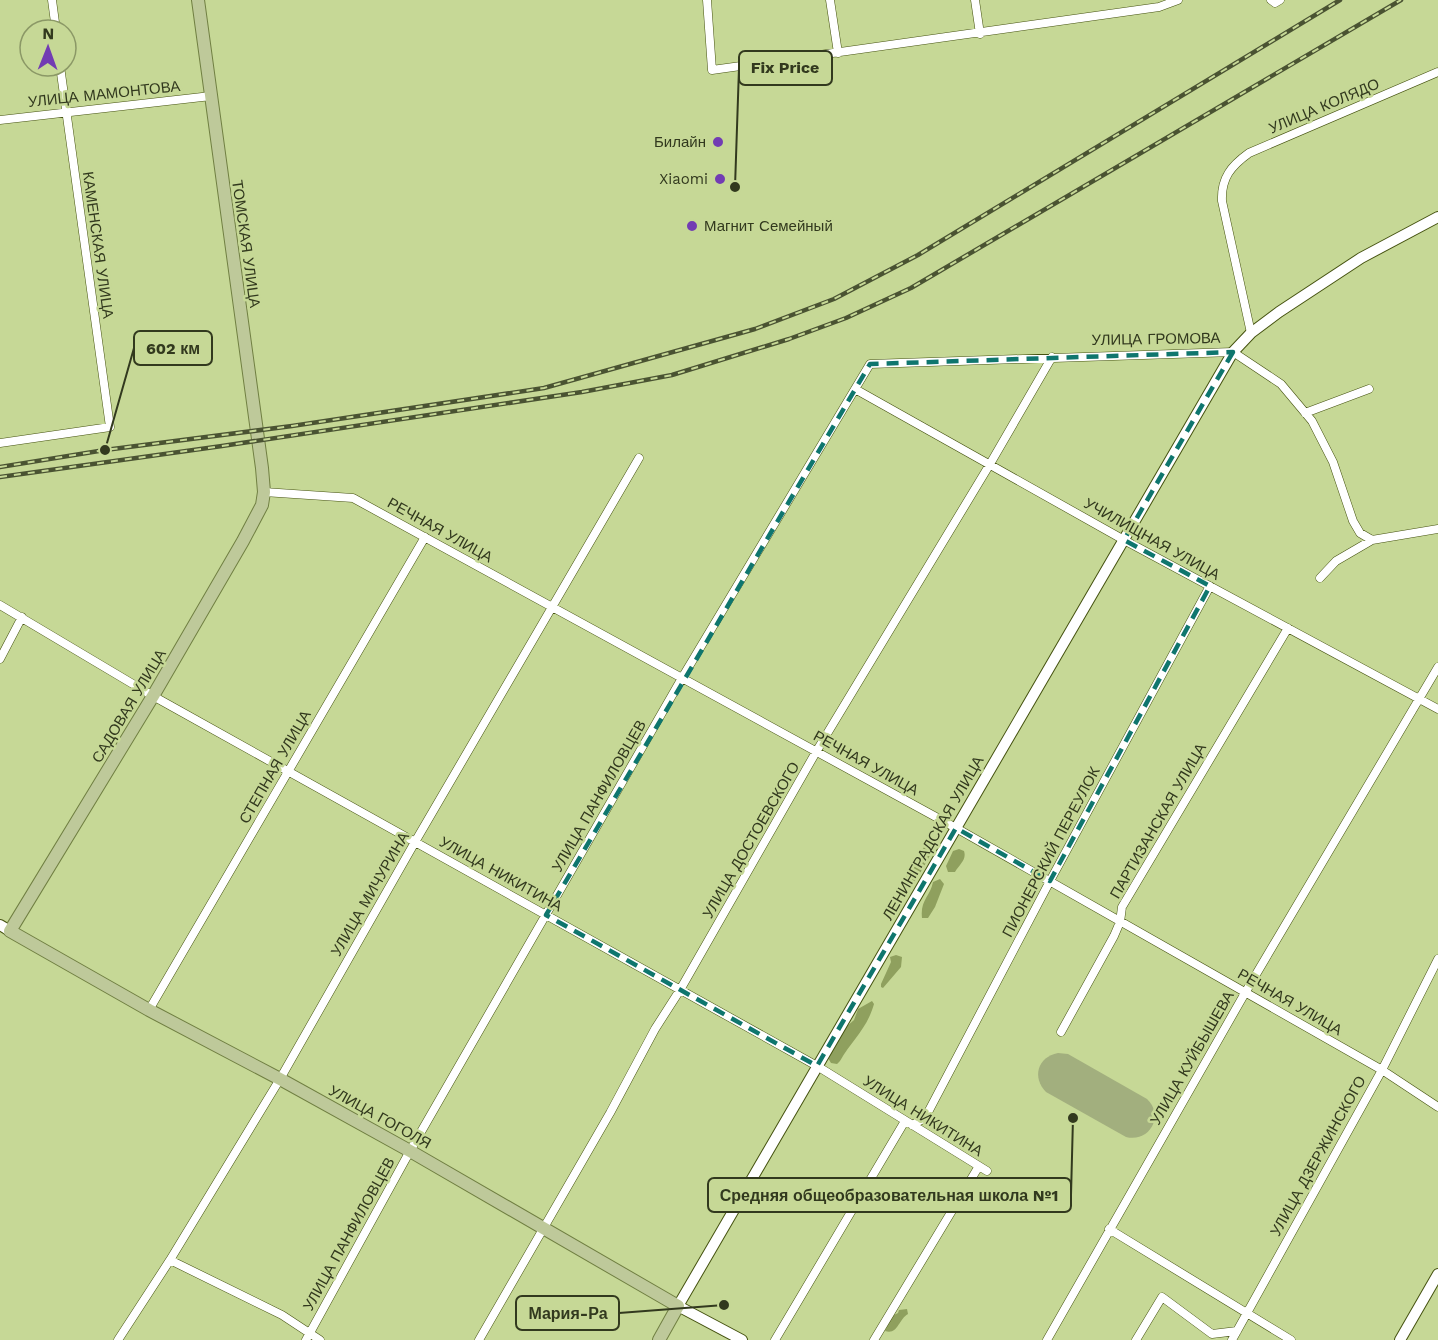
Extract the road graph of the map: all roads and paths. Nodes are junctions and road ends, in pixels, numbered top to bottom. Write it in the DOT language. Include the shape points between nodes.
graph roads {
  1 [pos="52,0"];
  2 [pos="198,0"];
  3 [pos="707,0"];
  4 [pos="830,0"];
  5 [pos="975,0"];
  6 [pos="1178,0"];
  7 [pos="54,18"];
  8 [pos="980,34"];
  9 [pos="838,53"];
  10 [pos="1438,72"];
  11 [pos="62,78"];
  12 [pos="211,96"];
  13 [pos="66,112"];
  14 [pos="0,120"];
  15 [pos="1438,217"];
  16 [pos="1251,333"];
  17 [pos="1233,352"];
  18 [pos="1052,357"];
  19 [pos="870,364"];
  20 [pos="855,389"];
  21 [pos="1369,389"];
  22 [pos="1305,413"];
  23 [pos="0,443"];
  24 [pos="639,459"];
  25 [pos="990,465"];
  26 [pos="264,492"];
  27 [pos="1438,529"];
  28 [pos="425,537"];
  29 [pos="1124,540"];
  30 [pos="1372,540"];
  31 [pos="1320,578"];
  32 [pos="1210,586"];
  33 [pos="0,605"];
  34 [pos="552,608"];
  35 [pos="22,617"];
  36 [pos="1288,628"];
  37 [pos="0,659"];
  38 [pos="1438,667"];
  39 [pos="682,678"];
  40 [pos="153,696"];
  41 [pos="1420,699"];
  42 [pos="1438,709"];
  43 [pos="816,752"];
  44 [pos="289,771"];
  45 [pos="956,828"];
  46 [pos="415,842"];
  47 [pos="1050,881"];
  48 [pos="546,915"];
  49 [pos="1120,922"];
  50 [pos="5,928"];
  51 [pos="1438,959"];
  52 [pos="1438,975"];
  53 [pos="1426,984"];
  54 [pos="680,990"];
  55 [pos="1245,993"];
  56 [pos="149,1010"];
  57 [pos="1061,1032"];
  58 [pos="817,1066"];
  59 [pos="1382,1070"];
  60 [pos="280,1079"];
  61 [pos="1438,1107"];
  62 [pos="909,1123"];
  63 [pos="410,1151"];
  64 [pos="979,1166"];
  65 [pos="987,1171"];
  66 [pos="544,1227"];
  67 [pos="1109,1228"];
  68 [pos="170,1260"];
  69 [pos="1438,1274"];
  70 [pos="678,1306"];
  71 [pos="1246,1312"];
  72 [pos="1237,1331"];
  73 [pos="308,1337"];
  74 [pos="118,1340"];
  75 [pos="320,1340"];
  76 [pos="479,1340"];
  77 [pos="659,1340"];
  78 [pos="742,1340"];
  79 [pos="775,1340"];
  80 [pos="874,1340"];
  81 [pos="1047,1340"];
  82 [pos="1136,1340"];
  83 [pos="1232,1340"];
  84 [pos="1291,1340"];
  85 [pos="1400,1340"];
  1 -- 7 [label="street"];
  2 -- 12 [label="main road, ТОМСКАЯ УЛИЦА"];
  3 -- 9 [label="street" via="712,70"];
  4 -- 9 [label="street"];
  5 -- 8 [label="street"];
  6 -- 8 [label="street" via="1160,7"];
  8 -- 9 [label="street"];
  10 -- 16 [label="street, УЛИЦА КОЛЯДО" via="1249,153 1226,174 1222,201"];
  11 -- 13 [label="street, КАМЕНСКАЯ УЛИЦА"];
  12 -- 13 [label="street, УЛИЦА МАМОНТОВА"];
  12 -- 26 [label="main road, ТОМСКАЯ УЛИЦА"];
  13 -- 14 [label="street, УЛИЦА МАМОНТОВА"];
  13 -- 23 [label="street, КАМЕНСКАЯ УЛИЦА" via="110,427"];
  15 -- 16 [label="street, УЛИЦА ГРОМОВА" via="1361,258"];
  16 -- 17 [label="street, УЛИЦА ГРОМОВА"];
  17 -- 18 [label="street, УЛИЦА ГРОМОВА"];
  17 -- 22 [label="street" via="1281,384"];
  17 -- 29 [label="street, ЛЕНИНГРАДСКАЯ УЛИЦА"];
  18 -- 19 [label="street, УЛИЦА ГРОМОВА"];
  18 -- 25 [label="street, УЛИЦА ДОСТОЕВСКОГО"];
  19 -- 20 [label="street, УЛИЦА ПАНФИЛОВЦЕВ"];
  20 -- 25 [label="street, УЧИЛИЩНАЯ УЛИЦА"];
  20 -- 39 [label="street, УЛИЦА ПАНФИЛОВЦЕВ"];
  21 -- 22 [label="street"];
  22 -- 30 [label="street" via="1333,462 1353,521 1360,533"];
  24 -- 34 [label="street, УЛИЦА МИЧУРИНА"];
  25 -- 29 [label="street, УЧИЛИЩНАЯ УЛИЦА"];
  25 -- 43 [label="street, УЛИЦА ДОСТОЕВСКОГО"];
  26 -- 28 [label="street, РЕЧНАЯ УЛИЦА" via="353,498"];
  26 -- 40 [label="main road, САДОВАЯ УЛИЦА" via="262,505 243,541"];
  27 -- 30 [label="street"];
  28 -- 34 [label="street, РЕЧНАЯ УЛИЦА"];
  28 -- 44 [label="street, СТЕПНАЯ УЛИЦА"];
  29 -- 32 [label="street, УЧИЛИЩНАЯ УЛИЦА"];
  29 -- 45 [label="street, ЛЕНИНГРАДСКАЯ УЛИЦА"];
  30 -- 31 [label="street" via="1336,561"];
  32 -- 36 [label="street, УЧИЛИЩНАЯ УЛИЦА"];
  32 -- 47 [label="street, ПИОНЕРСКИЙ ПЕРЕУЛОК"];
  33 -- 35 [label="street, УЛИЦА НИКИТИНА"];
  34 -- 39 [label="street, РЕЧНАЯ УЛИЦА"];
  34 -- 46 [label="street, УЛИЦА МИЧУРИНА"];
  35 -- 37 [label="street"];
  35 -- 40 [label="street, УЛИЦА НИКИТИНА"];
  36 -- 41 [label="street, УЧИЛИЩНАЯ УЛИЦА"];
  36 -- 49 [label="street, ПАРТИЗАНСКАЯ УЛИЦА" via="1122,907"];
  38 -- 41 [label="street, УЛИЦА КУЙБЫШЕВА"];
  39 -- 43 [label="street, РЕЧНАЯ УЛИЦА"];
  39 -- 48 [label="street, УЛИЦА ПАНФИЛОВЦЕВ"];
  40 -- 44 [label="street, УЛИЦА НИКИТИНА"];
  40 -- 50 [label="main road, САДОВАЯ УЛИЦА"];
  41 -- 42 [label="street, УЧИЛИЩНАЯ УЛИЦА"];
  41 -- 55 [label="street, УЛИЦА КУЙБЫШЕВА"];
  43 -- 45 [label="street, РЕЧНАЯ УЛИЦА"];
  43 -- 54 [label="street, УЛИЦА ДОСТОЕВСКОГО"];
  44 -- 46 [label="street, УЛИЦА НИКИТИНА"];
  44 -- 56 [label="street, СТЕПНАЯ УЛИЦА"];
  45 -- 47 [label="street, РЕЧНАЯ УЛИЦА"];
  45 -- 58 [label="street, ЛЕНИНГРАДСКАЯ УЛИЦА"];
  46 -- 48 [label="street, УЛИЦА НИКИТИНА"];
  46 -- 60 [label="street, УЛИЦА МИЧУРИНА"];
  47 -- 49 [label="street, РЕЧНАЯ УЛИЦА"];
  47 -- 62 [label="street, ПИОНЕРСКИЙ ПЕРЕУЛОК" via="925,1118"];
  48 -- 54 [label="street, УЛИЦА НИКИТИНА"];
  48 -- 63 [label="street, УЛИЦА ПАНФИЛОВЦЕВ"];
  49 -- 55 [label="street, РЕЧНАЯ УЛИЦА"];
  49 -- 57 [label="street, ПАРТИЗАНСКАЯ УЛИЦА"];
  50 -- 56 [label="main road, УЛИЦА ГОГОЛЯ"];
  51 -- 53 [label="street, УЛИЦА ДЗЕРЖИНСКОГО"];
  52 -- 53 [label="street, УЛИЦА ДЗЕРЖИНСКОГО"];
  53 -- 59 [label="street, УЛИЦА ДЗЕРЖИНСКОГО"];
  54 -- 58 [label="street, УЛИЦА НИКИТИНА"];
  54 -- 66 [label="street, УЛИЦА ДОСТОЕВСКОГО"];
  55 -- 59 [label="street, РЕЧНАЯ УЛИЦА"];
  55 -- 67 [label="street, УЛИЦА КУЙБЫШЕВА"];
  56 -- 60 [label="main road, УЛИЦА ГОГОЛЯ"];
  58 -- 62 [label="street, УЛИЦА НИКИТИНА"];
  58 -- 70 [label="street, ЛЕНИНГРАДСКАЯ УЛИЦА"];
  59 -- 61 [label="street, РЕЧНАЯ УЛИЦА"];
  59 -- 71 [label="street, УЛИЦА ДЗЕРЖИНСКОГО"];
  60 -- 63 [label="main road, УЛИЦА ГОГОЛЯ"];
  60 -- 68 [label="street, УЛИЦА МИЧУРИНА"];
  62 -- 64 [label="street, УЛИЦА НИКИТИНА"];
  62 -- 79 [label="street, ПИОНЕРСКИЙ ПЕРЕУЛОК"];
  63 -- 66 [label="main road, УЛИЦА ГОГОЛЯ"];
  63 -- 73 [label="street, УЛИЦА ПАНФИЛОВЦЕВ"];
  64 -- 65 [label="street, УЛИЦА НИКИТИНА"];
  64 -- 80 [label="street"];
  66 -- 70 [label="main road, УЛИЦА ГОГОЛЯ"];
  66 -- 76 [label="street, УЛИЦА ДОСТОЕВСКОГО"];
  67 -- 71 [label="street"];
  67 -- 81 [label="street, УЛИЦА КУЙБЫШЕВА"];
  68 -- 73 [label="street" via="282,1315"];
  68 -- 74 [label="street, УЛИЦА МИЧУРИНА"];
  69 -- 85 [label="street"];
  70 -- 77 [label="main road, ЛЕНИНГРАДСКАЯ УЛИЦА"];
  70 -- 78 [label="street, УЛИЦА ГОГОЛЯ"];
  71 -- 72 [label="street, УЛИЦА ДЗЕРЖИНСКОГО"];
  71 -- 84 [label="street"];
  72 -- 82 [label="street" via="1212,1334 1162,1297"];
  72 -- 83 [label="street, УЛИЦА ДЗЕРЖИНСКОГО"];
  73 -- 75 [label="street"];
}
